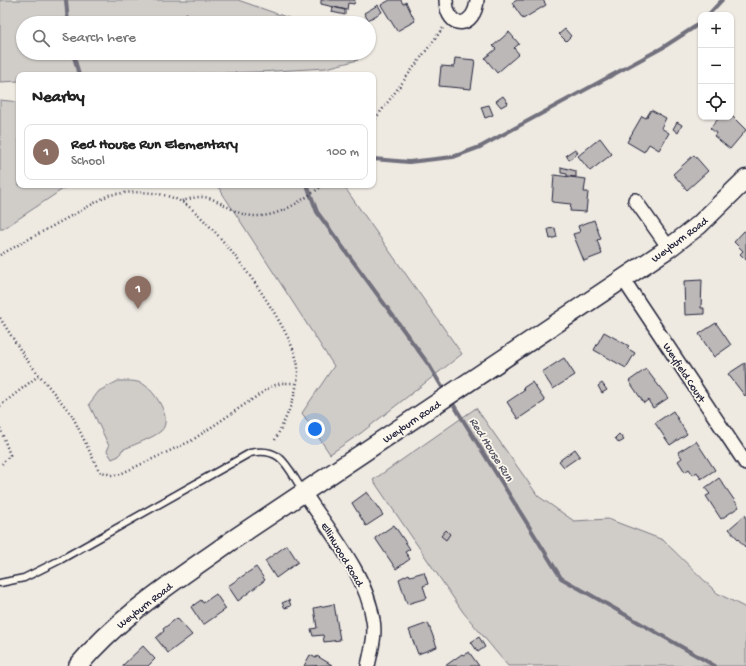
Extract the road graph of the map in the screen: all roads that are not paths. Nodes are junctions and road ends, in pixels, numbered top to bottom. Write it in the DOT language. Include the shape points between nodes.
graph roads {
  1 [pos="446,0"];
  2 [pos="477,0"];
  3 [pos="745,182"];
  4 [pos="635,200"];
  5 [pos="669,248"];
  6 [pos="623,279"];
  7 [pos="746,464"];
  8 [pos="305,494"];
  9 [pos="0,583"];
  10 [pos="78,666"];
  11 [pos="368,666"];
  1 -- 2 [label="street" via="450,19 458,22 466,22 474,15"];
  3 -- 5 [label="street, Weyburn Road" via="699,225"];
  4 -- 5 [label="street"];
  5 -- 6 [label="street, Weyburn Road"];
  6 -- 7 [label="street, Weyfield Court"];
  6 -- 8 [label="street, Weyburn Road"];
  8 -- 9 [label="lane" via="279,456 263,450 250,453 60,560 24,578"];
  8 -- 10 [label="street, Weyburn Road" via="231,541 135,610"];
  8 -- 11 [label="street, Ellinwood Road" via="352,564 367,597 374,632"];
}
